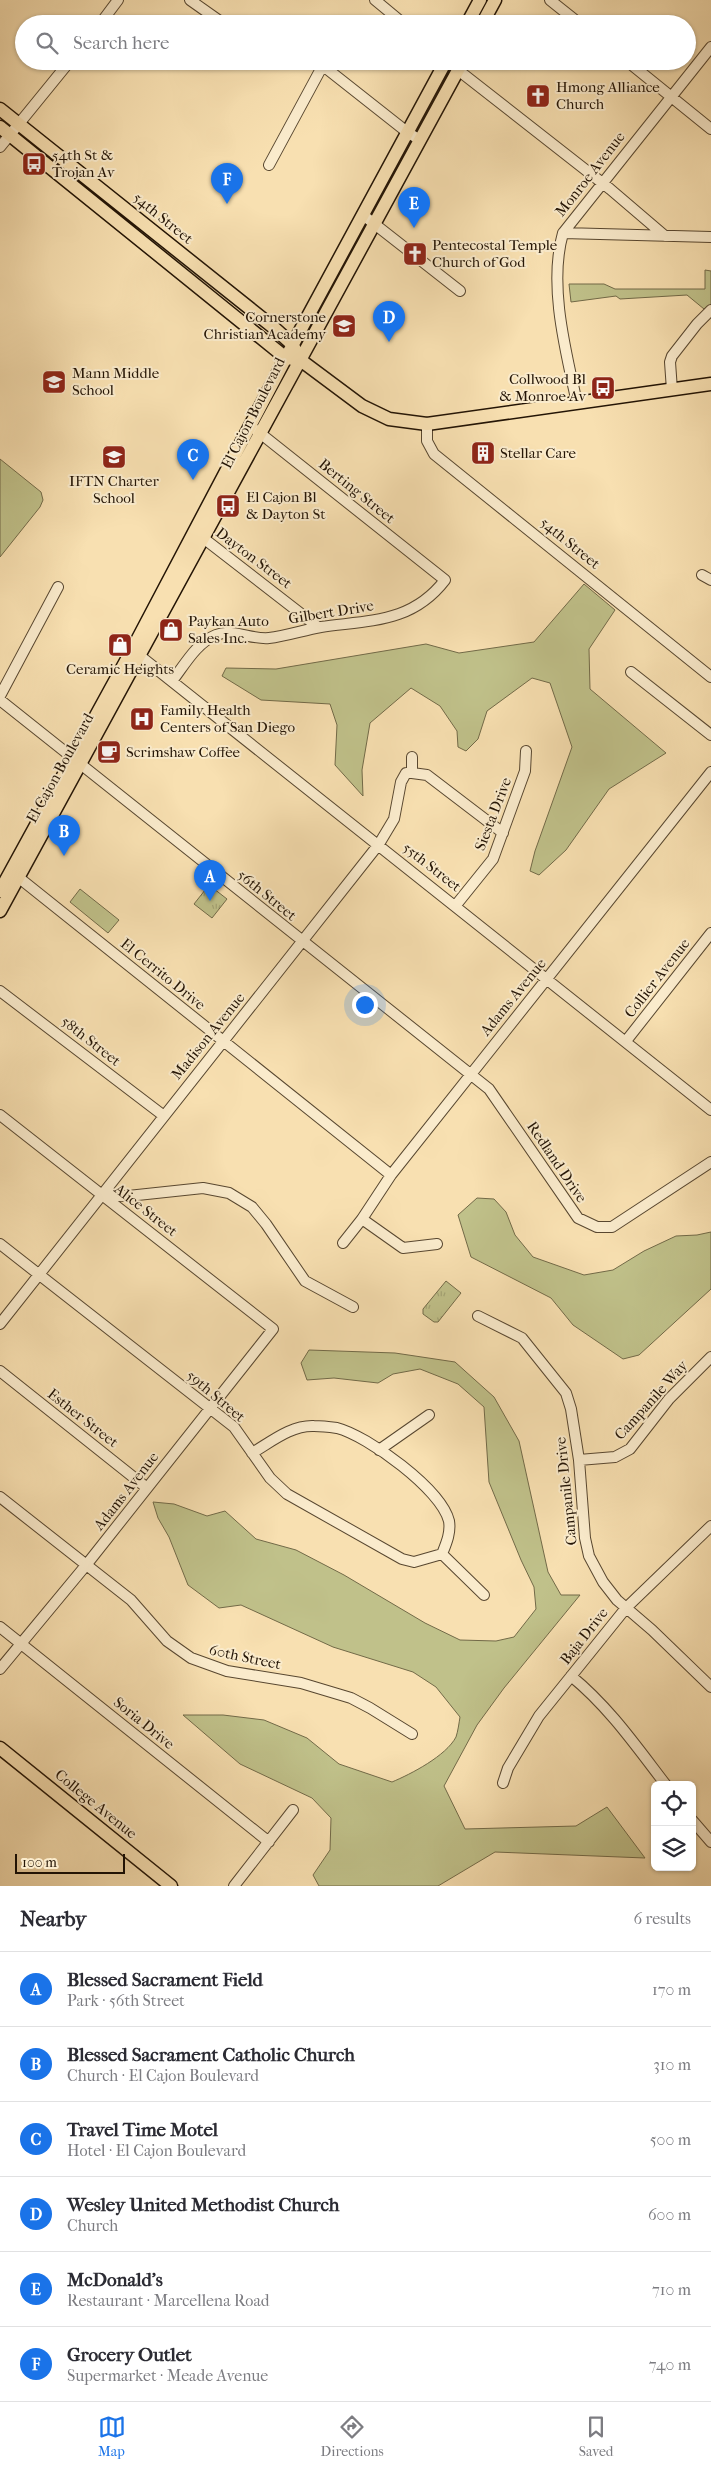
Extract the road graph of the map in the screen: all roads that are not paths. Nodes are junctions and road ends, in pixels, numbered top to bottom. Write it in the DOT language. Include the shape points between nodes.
graph roads {
  1 [pos="118,0"];
  2 [pos="190,0"];
  3 [pos="375,0"];
  4 [pos="480,0"];
  5 [pos="495,0"];
  6 [pos="550,0"];
  7 [pos="107,15"];
  8 [pos="211,15"];
  9 [pos="393,15"];
  10 [pos="472,15"];
  11 [pos="487,15"];
  12 [pos="569,15"];
  13 [pos="711,47"];
  14 [pos="696,66"];
  15 [pos="63,70"];
  16 [pos="316,70"];
  17 [pos="329,70"];
  18 [pos="441,70"];
  19 [pos="458,70"];
  20 [pos="465,70"];
  21 [pos="638,70"];
  22 [pos="693,70"];
  23 [pos="671,97"];
  24 [pos="0,109"];
  25 [pos="19,124"];
  26 [pos="711,129"];
  27 [pos="5,131"];
  28 [pos="407,132"];
  29 [pos="420,140"];
  30 [pos="0,147"];
  31 [pos="269,165"];
  32 [pos="602,183"];
  33 [pos="363,215"];
  34 [pos="374,224"];
  35 [pos="563,233"];
  36 [pos="665,236"];
  37 [pos="711,237"];
  38 [pos="460,291"];
  39 [pos="711,310"];
  40 [pos="293,345"];
  41 [pos="292,359"];
  42 [pos="711,384"];
  43 [pos="672,390"];
  44 [pos="577,403"];
  45 [pos="427,424"];
  46 [pos="255,430"];
  47 [pos="200,535"];
  48 [pos="445,580"];
  49 [pos="58,587"];
  50 [pos="318,628"];
  51 [pos="136,653"];
  52 [pos="631,672"];
  53 [pos="711,677"];
  54 [pos="172,681"];
  55 [pos="0,698"];
  56 [pos="711,735"];
  57 [pos="526,751"];
  58 [pos="412,757"];
  59 [pos="77,762"];
  60 [pos="711,772"];
  61 [pos="412,773"];
  62 [pos="503,833"];
  63 [pos="379,844"];
  64 [pos="14,874"];
  65 [pos="0,890"];
  66 [pos="456,905"];
  67 [pos="0,911"];
  68 [pos="711,933"];
  69 [pos="302,942"];
  70 [pos="547,979"];
  71 [pos="0,991"];
  72 [pos="223,1041"];
  73 [pos="626,1042"];
  74 [pos="471,1074"];
  75 [pos="711,1110"];
  76 [pos="0,1115"];
  77 [pos="164,1116"];
  78 [pos="711,1162"];
  79 [pos="391,1175"];
  80 [pos="102,1195"];
  81 [pos="362,1219"];
  82 [pos="343,1243"];
  83 [pos="0,1244"];
  84 [pos="437,1244"];
  85 [pos="39,1275"];
  86 [pos="353,1306"];
  87 [pos="478,1316"];
  88 [pos="0,1324"];
  89 [pos="273,1330"];
  90 [pos="711,1357"];
  91 [pos="0,1371"];
  92 [pos="211,1409"];
  93 [pos="429,1415"];
  94 [pos="379,1450"];
  95 [pos="252,1453"];
  96 [pos="579,1460"];
  97 [pos="147,1488"];
  98 [pos="0,1497"];
  99 [pos="711,1526"];
  100 [pos="442,1554"];
  101 [pos="87,1564"];
  102 [pos="484,1595"];
  103 [pos="626,1608"];
  104 [pos="0,1627"];
  105 [pos="21,1644"];
  106 [pos="0,1669"];
  107 [pos="571,1676"];
  108 [pos="711,1687"];
  109 [pos="412,1734"];
  110 [pos="0,1748"];
  111 [pos="663,1781"];
  112 [pos="503,1782"];
  113 [pos="293,1810"];
  114 [pos="696,1825"];
  115 [pos="269,1842"];
  116 [pos="711,1842"];
  117 [pos="171,1886"];
  118 [pos="234,1886"];
  1 -- 7 [label="street"];
  2 -- 8 [label="street"];
  3 -- 9 [label="street"];
  4 -- 10 [label="main road"];
  5 -- 11 [label="main road"];
  6 -- 12 [label="street"];
  13 -- 14 [label="street, Monroe Avenue"];
  15 -- 25 [label="street"];
  16 -- 31 [label="street"];
  17 -- 28 [label="street"];
  18 -- 28 [label="main road, El Cajon Boulevard"];
  19 -- 29 [label="main road, El Cajon Boulevard"];
  20 -- 32 [label="street"];
  21 -- 23 [label="street"];
  22 -- 23 [label="street, Monroe Avenue"];
  23 -- 26 [label="street"];
  23 -- 32 [label="street, Monroe Avenue"];
  24 -- 25 [label="main road, 54th Street"];
  25 -- 27 [label="street"];
  25 -- 40 [label="main road, 54th Street"];
  27 -- 30 [label="street"];
  27 -- 41 [label="main road, 54th Street"];
  28 -- 29 [label="street"];
  28 -- 33 [label="main road, El Cajon Boulevard"];
  29 -- 34 [label="main road, El Cajon Boulevard"];
  32 -- 35 [label="street, Monroe Avenue"];
  32 -- 36 [label="street"];
  33 -- 34 [label="street"];
  33 -- 40 [label="main road, El Cajon Boulevard"];
  34 -- 38 [label="street"];
  34 -- 41 [label="main road, El Cajon Boulevard"];
  35 -- 36 [label="street"];
  35 -- 44 [label="street, Monroe Avenue" via="559,290 564,340"];
  36 -- 37 [label="street"];
  39 -- 43 [label="street" via="672,356"];
  40 -- 41 [label="main road, 54th Street"];
  41 -- 45 [label="main road, 54th Street" via="362,406 389,419"];
  41 -- 46 [label="main road, El Cajon Boulevard"];
  42 -- 43 [label="main road, 54th Street"];
  43 -- 44 [label="main road, 54th Street"];
  44 -- 45 [label="main road, 54th Street"];
  45 -- 53 [label="street, 54th Street" via="427,441 434,454"];
  46 -- 47 [label="main road, El Cajon Boulevard"];
  46 -- 48 [label="street, Berting Street"];
  47 -- 50 [label="street, Dayton Street"];
  47 -- 51 [label="main road, El Cajon Boulevard"];
  48 -- 50 [label="street, Gilbert Drive" via="435,594 410,611"];
  49 -- 55 [label="street"];
  50 -- 54 [label="street, Gilbert Drive" via="267,638 237,633 217,634 200,645"];
  51 -- 54 [label="street, 55th Street"];
  51 -- 59 [label="main road, El Cajon Boulevard"];
  52 -- 56 [label="street"];
  54 -- 63 [label="street, 55th Street"];
  55 -- 59 [label="street, 56th Street"];
  57 -- 62 [label="street, Siesta Drive" via="525,771"];
  58 -- 61 [label="street"];
  59 -- 64 [label="main road, El Cajon Boulevard"];
  59 -- 69 [label="street, 56th Street"];
  60 -- 70 [label="street, Adams Avenue"];
  61 -- 62 [label="street" via="427,775"];
  61 -- 63 [label="street, Madison Avenue" via="406,773 401,782 394,819"];
  62 -- 66 [label="street, Siesta Drive" via="493,859"];
  63 -- 66 [label="street, 55th Street"];
  63 -- 69 [label="street, Madison Avenue"];
  64 -- 65 [label="main road, El Cajon Boulevard"];
  64 -- 67 [label="main road, El Cajon Boulevard"];
  64 -- 72 [label="street, El Cerrito Drive"];
  66 -- 70 [label="street, 55th Street"];
  68 -- 73 [label="street, Collier Avenue"];
  69 -- 72 [label="street, Madison Avenue"];
  69 -- 74 [label="street, 56th Street"];
  70 -- 73 [label="street, 55th Street"];
  70 -- 74 [label="street, Adams Avenue"];
  71 -- 77 [label="street, 58th Street"];
  72 -- 77 [label="street, Madison Avenue"];
  72 -- 79 [label="street, El Cerrito Drive"];
  73 -- 75 [label="street, 55th Street"];
  74 -- 78 [label="street, Redland Drive" via="489,1090 573,1214 597,1227 612,1227"];
  74 -- 79 [label="street, Adams Avenue"];
  76 -- 80 [label="street, Alice Street"];
  77 -- 80 [label="street, Madison Avenue"];
  79 -- 81 [label="street, Adams Avenue"];
  80 -- 85 [label="street, Madison Avenue"];
  80 -- 86 [label="street" via="128,1196 203,1188 229,1193 252,1207 305,1282"];
  80 -- 89 [label="street, Alice Street"];
  81 -- 82 [label="street, Adams Avenue"];
  81 -- 84 [label="street" via="402,1248"];
  83 -- 85 [label="street, 59th Street"];
  85 -- 88 [label="street, Madison Avenue"];
  85 -- 92 [label="street, 59th Street"];
  87 -- 96 [label="street, Campanile Drive" via="522,1338 566,1393"];
  89 -- 92 [label="street, Adams Avenue"];
  90 -- 96 [label="street, Campanile Way" via="669,1399 630,1449 615,1457"];
  91 -- 97 [label="street, Esther Street"];
  92 -- 95 [label="street, 59th Street" via="234,1427"];
  92 -- 97 [label="street, Adams Avenue"];
  93 -- 94 [label="street"];
  94 -- 95 [label="street" via="337,1428 312,1426 292,1429"];
  94 -- 100 [label="street" via="412,1473 445,1513 449,1522 448,1538"];
  95 -- 100 [label="street, 59th Street" via="270,1478 287,1494 402,1559 414,1562"];
  96 -- 103 [label="street, Campanile Drive" via="589,1556 603,1582"];
  97 -- 101 [label="street, Adams Avenue"];
  98 -- 101 [label="street, 60th Street"];
  99 -- 103 [label="street, Baja Drive"];
  100 -- 102 [label="street"];
  101 -- 105 [label="street, Adams Avenue"];
  101 -- 109 [label="street, 60th Street" via="131,1600 167,1641 191,1658 227,1671 301,1683 351,1698"];
  103 -- 107 [label="street, Baja Drive"];
  103 -- 108 [label="street, Campanile Drive"];
  104 -- 105 [label="street, Soria Drive"];
  105 -- 106 [label="street, Adams Avenue"];
  105 -- 115 [label="street, Soria Drive"];
  107 -- 111 [label="street" via="612,1714"];
  107 -- 112 [label="street, Baja Drive" via="539,1716"];
  110 -- 117 [label="main road, College Avenue"];
  113 -- 115 [label="street"];
  114 -- 116 [label="street"];
  115 -- 118 [label="street"];
}
